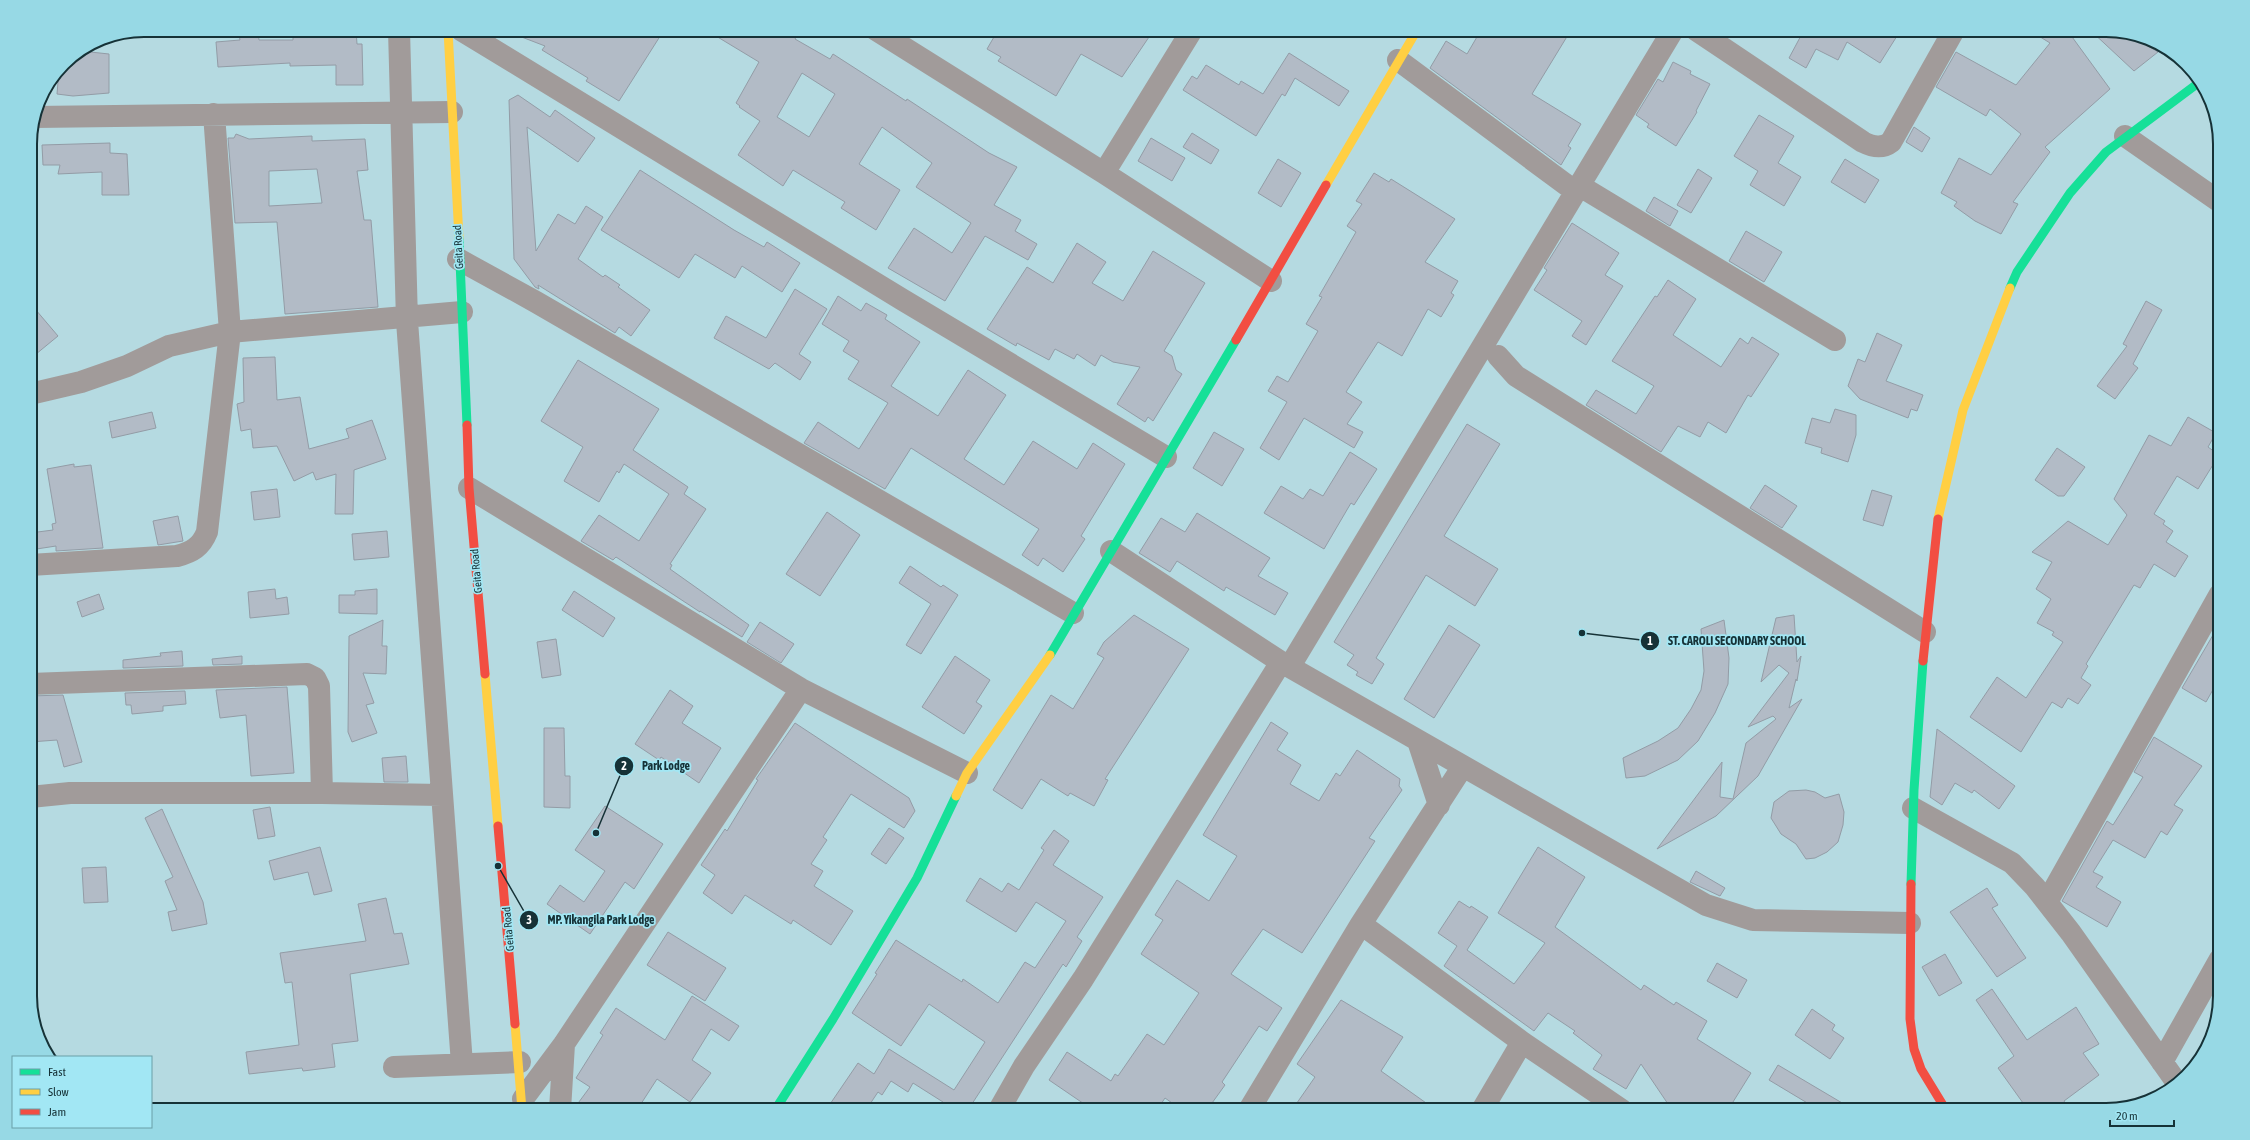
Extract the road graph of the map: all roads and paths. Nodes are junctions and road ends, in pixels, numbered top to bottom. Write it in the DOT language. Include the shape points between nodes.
graph roads {
  1 [pos="399,37"];
  2 [pos="448,37"];
  3 [pos="472,37"];
  4 [pos="887,37"];
  5 [pos="1188,37"];
  6 [pos="1413,37"];
  7 [pos="1669,37"];
  8 [pos="1706,37"];
  9 [pos="1950,37"];
  10 [pos="1398,60"];
  11 [pos="2196,85"];
  12 [pos="401,112"];
  13 [pos="452,112"];
  14 [pos="214,114"];
  15 [pos="41,117"];
  16 [pos="2124,136"];
  17 [pos="1104,173"];
  18 [pos="1578,189"];
  19 [pos="2213,197"];
  20 [pos="458,259"];
  21 [pos="1271,281"];
  22 [pos="462,312"];
  23 [pos="407,316"];
  24 [pos="230,332"];
  25 [pos="1836,340"];
  26 [pos="1498,356"];
  27 [pos="37,392"];
  28 [pos="1166,457"];
  29 [pos="469,488"];
  30 [pos="1111,551"];
  31 [pos="37,565"];
  32 [pos="2213,606"];
  33 [pos="1073,613"];
  34 [pos="1925,632"];
  35 [pos="1286,664"];
  36 [pos="37,684"];
  37 [pos="801,689"];
  38 [pos="1418,741"];
  39 [pos="1462,766"];
  40 [pos="967,773"];
  41 [pos="322,793"];
  42 [pos="442,795"];
  43 [pos="37,796"];
  44 [pos="1439,805"];
  45 [pos="1914,808"];
  46 [pos="2046,902"];
  47 [pos="1910,923"];
  48 [pos="1361,924"];
  49 [pos="2213,971"];
  50 [pos="1522,1042"];
  51 [pos="564,1044"];
  52 [pos="520,1062"];
  53 [pos="2162,1062"];
  54 [pos="462,1064"];
  55 [pos="394,1067"];
  56 [pos="2174,1079"];
  57 [pos="1013,1087"];
  58 [pos="523,1103"];
  59 [pos="524,1103"];
  60 [pos="560,1103"];
  61 [pos="779,1103"];
  62 [pos="1003,1103"];
  63 [pos="1012,1103"];
  64 [pos="1253,1103"];
  65 [pos="1486,1103"];
  66 [pos="1612,1103"];
  67 [pos="1942,1103"];
  1 -- 12 [label="street"];
  2 -- 13 [label="main road, Geita Road"];
  3 -- 28 [label="street"];
  4 -- 17 [label="street"];
  5 -- 17 [label="street"];
  6 -- 10 [label="main road"];
  7 -- 18 [label="street"];
  8 -- 9 [label="street" via="1874,147 1886,146 1891,142"];
  10 -- 18 [label="street"];
  10 -- 21 [label="main road"];
  11 -- 16 [label="main road"];
  12 -- 13 [label="street"];
  12 -- 14 [label="street"];
  12 -- 23 [label="street"];
  13 -- 20 [label="main road, Geita Road"];
  14 -- 15 [label="street"];
  14 -- 24 [label="street"];
  16 -- 19 [label="street"];
  16 -- 34 [label="main road" via="2106,152 2070,193 2018,272 1989,340 1963,410 1938,518"];
  17 -- 21 [label="street"];
  18 -- 25 [label="street"];
  18 -- 35 [label="street"];
  20 -- 22 [label="main road, Geita Road"];
  20 -- 33 [label="street"];
  21 -- 28 [label="main road"];
  22 -- 23 [label="street"];
  22 -- 29 [label="main road, Geita Road"];
  23 -- 24 [label="street"];
  23 -- 42 [label="street"];
  24 -- 27 [label="street" via="169,346 127,366 81,382"];
  24 -- 31 [label="street" via="207,532 203,541 189,553 177,556"];
  26 -- 34 [label="street" via="1516,376"];
  28 -- 30 [label="main road"];
  29 -- 37 [label="street"];
  29 -- 52 [label="main road, Geita Road"];
  30 -- 33 [label="main road"];
  30 -- 35 [label="street"];
  32 -- 46 [label="street"];
  33 -- 40 [label="main road" via="1043,667"];
  34 -- 45 [label="main road"];
  35 -- 38 [label="street"];
  35 -- 57 [label="street"];
  36 -- 41 [label="street" via="307,674 315,678 319,686"];
  37 -- 40 [label="street"];
  37 -- 51 [label="street"];
  38 -- 39 [label="street"];
  38 -- 44 [label="street"];
  39 -- 44 [label="street"];
  39 -- 47 [label="street" via="1706,905 1727,913 1753,920"];
  40 -- 61 [label="main road" via="917,878"];
  41 -- 42 [label="street"];
  41 -- 43 [label="street" via="70,793"];
  42 -- 54 [label="street"];
  44 -- 48 [label="street"];
  45 -- 46 [label="street" via="2012,863"];
  45 -- 47 [label="main road"];
  46 -- 53 [label="street" via="2071,932"];
  47 -- 67 [label="main road" via="1910,1019 1914,1049 1921,1069"];
  48 -- 50 [label="street"];
  48 -- 64 [label="street"];
  49 -- 53 [label="street"];
  50 -- 65 [label="street"];
  50 -- 66 [label="street"];
  51 -- 59 [label="street"];
  51 -- 60 [label="street"];
  52 -- 54 [label="street"];
  52 -- 58 [label="main road, Geita Road"];
  53 -- 56 [label="street"];
  54 -- 55 [label="street"];
  57 -- 62 [label="street"];
  57 -- 63 [label="street"];
}
